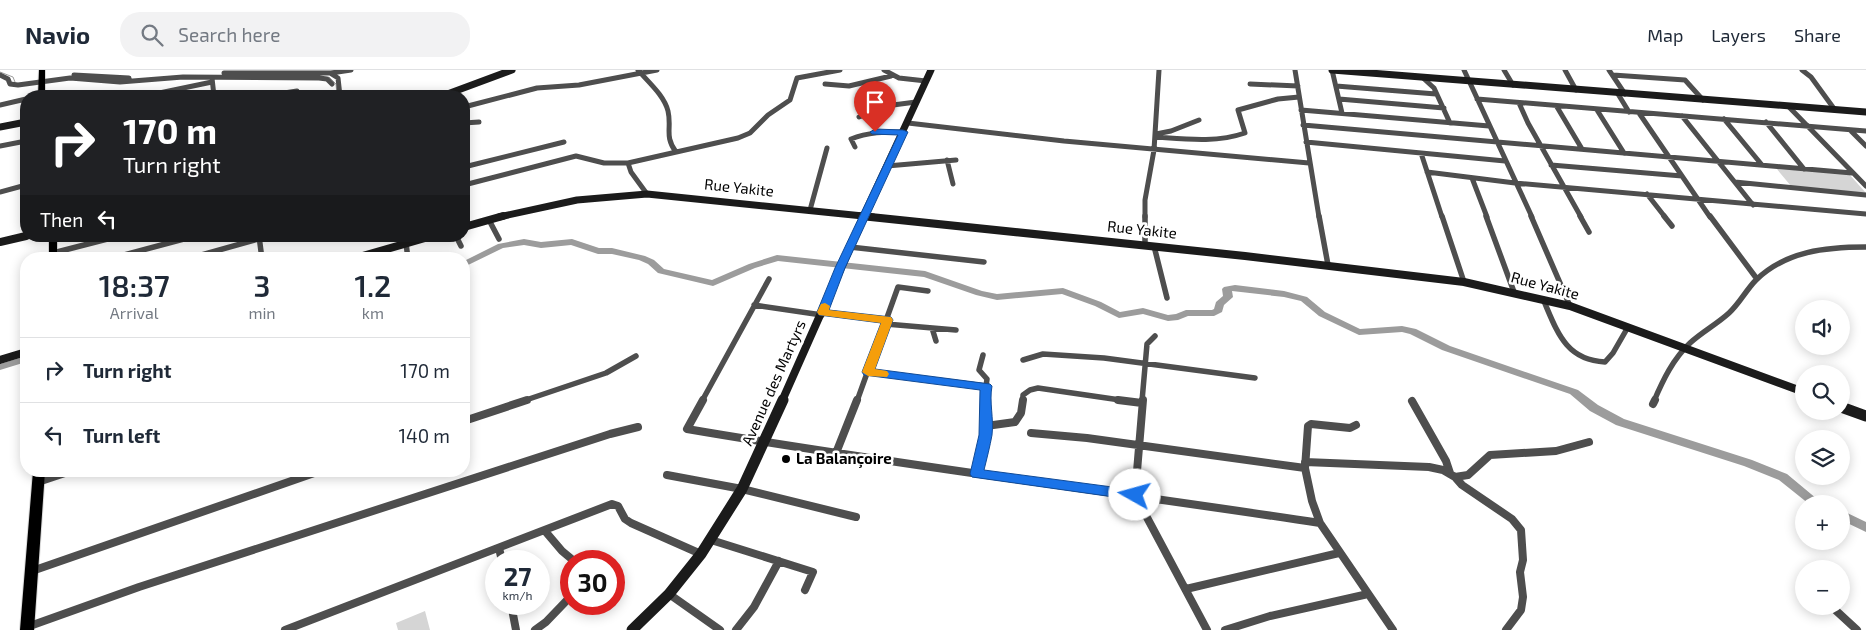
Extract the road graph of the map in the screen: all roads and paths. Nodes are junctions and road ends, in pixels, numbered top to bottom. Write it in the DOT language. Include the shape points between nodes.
graph roads {
  1 [pos="351,70"];
  2 [pos="512,70"];
  3 [pos="657,70"];
  4 [pos="840,70"];
  5 [pos="884,70"];
  6 [pos="931,70"];
  7 [pos="1159,70"];
  8 [pos="1296,70"];
  9 [pos="1332,70"];
  10 [pos="1464,70"];
  11 [pos="1504,70"];
  12 [pos="1565,70"];
  13 [pos="1609,70"];
  14 [pos="1645,70"];
  15 [pos="1802,70"];
  16 [pos="300,71"];
  17 [pos="639,72"];
  18 [pos="330,73"];
  19 [pos="1613,74"];
  20 [pos="0,75"];
  21 [pos="42,76"];
  22 [pos="891,76"];
  23 [pos="1422,77"];
  24 [pos="1650,77"];
  25 [pos="1442,79"];
  26 [pos="212,80"];
  27 [pos="926,81"];
  28 [pos="1470,82"];
  29 [pos="332,84"];
  30 [pos="825,84"];
  31 [pos="1250,84"];
  32 [pos="1513,85"];
  33 [pos="1298,86"];
  34 [pos="1336,86"];
  35 [pos="1434,88"];
  36 [pos="41,90"];
  37 [pos="170,90"];
  38 [pos="213,90"];
  39 [pos="339,90"];
  40 [pos="458,90"];
  41 [pos="1576,90"];
  42 [pos="1436,94"];
  43 [pos="1621,94"];
  44 [pos="1299,97"];
  45 [pos="1339,99"];
  46 [pos="1477,99"];
  47 [pos="20,100"];
  48 [pos="1703,100"];
  49 [pos="916,102"];
  50 [pos="1519,103"];
  51 [pos="0,105"];
  52 [pos="470,105"];
  53 [pos="1557,107"];
  54 [pos="1789,107"];
  55 [pos="1444,108"];
  56 [pos="1301,110"];
  57 [pos="1597,110"];
  58 [pos="1835,110"];
  59 [pos="1630,112"];
  60 [pos="1866,112"];
  61 [pos="1342,113"];
  62 [pos="1639,113"];
  63 [pos="1682,116"];
  64 [pos="859,117"];
  65 [pos="1724,119"];
  66 [pos="1199,120"];
  67 [pos="479,122"];
  68 [pos="1766,122"];
  69 [pos="20,123"];
  70 [pos="470,123"];
  71 [pos="908,123"];
  72 [pos="1450,123"];
  73 [pos="1303,125"];
  74 [pos="1489,126"];
  75 [pos="1807,126"];
  76 [pos="0,127"];
  77 [pos="1850,130"];
  78 [pos="1866,131"];
  79 [pos="903,132"];
  80 [pos="1155,136"];
  81 [pos="20,141"];
  82 [pos="1495,141"];
  83 [pos="1863,141"];
  84 [pos="564,142"];
  85 [pos="1306,142"];
  86 [pos="1540,145"];
  87 [pos="0,146"];
  88 [pos="1866,146"];
  89 [pos="855,147"];
  90 [pos="827,148"];
  91 [pos="1582,149"];
  92 [pos="1154,150"];
  93 [pos="676,152"];
  94 [pos="1421,153"];
  95 [pos="1624,153"];
  96 [pos="1669,157"];
  97 [pos="947,160"];
  98 [pos="956,160"];
  99 [pos="1505,161"];
  100 [pos="1719,161"];
  101 [pos="628,163"];
  102 [pos="1309,163"];
  103 [pos="1551,165"];
  104 [pos="1762,165"];
  105 [pos="470,166"];
  106 [pos="888,166"];
  107 [pos="1804,168"];
  108 [pos="1427,172"];
  109 [pos="1852,173"];
  110 [pos="1682,176"];
  111 [pos="1472,178"];
  112 [pos="1735,182"];
  113 [pos="470,183"];
  114 [pos="1515,183"];
  115 [pos="953,184"];
  116 [pos="1563,186"];
  117 [pos="1866,186"];
  118 [pos="20,187"];
  119 [pos="0,192"];
  120 [pos="647,194"];
  121 [pos="1647,194"];
  122 [pos="1866,195"];
  123 [pos="1698,199"];
  124 [pos="1753,205"];
  125 [pos="810,210"];
  126 [pos="1866,214"];
  127 [pos="864,215"];
  128 [pos="489,220"];
  129 [pos="470,225"];
  130 [pos="1672,226"];
  131 [pos="1589,232"];
  132 [pos="20,237"];
  133 [pos="500,239"];
  134 [pos="0,242"];
  135 [pos="99,242"];
  136 [pos="173,242"];
  137 [pos="243,242"];
  138 [pos="410,242"];
  139 [pos="459,242"];
  140 [pos="406,243"];
  141 [pos="1145,245"];
  142 [pos="461,246"];
  143 [pos="1154,246"];
  144 [pos="850,247"];
  145 [pos="1866,247"];
  146 [pos="66,252"];
  147 [pos="136,252"];
  148 [pos="210,252"];
  149 [pos="376,252"];
  150 [pos="407,252"];
  151 [pos="984,262"];
  152 [pos="842,265"];
  153 [pos="1328,265"];
  154 [pos="769,279"];
  155 [pos="1757,279"];
  156 [pos="1464,282"];
  157 [pos="928,291"];
  158 [pos="1514,292"];
  159 [pos="1167,298"];
  160 [pos="1543,299"];
  161 [pos="754,306"];
  162 [pos="1570,306"];
  163 [pos="822,314"];
  164 [pos="887,322"];
  165 [pos="1628,327"];
  166 [pos="932,328"];
  167 [pos="956,330"];
  168 [pos="1154,336"];
  169 [pos="936,341"];
  170 [pos="1685,348"];
  171 [pos="20,354"];
  172 [pos="983,355"];
  173 [pos="636,356"];
  174 [pos="0,360"];
  175 [pos="1023,360"];
  176 [pos="1145,364"];
  177 [pos="868,372"];
  178 [pos="1255,378"];
  179 [pos="986,386"];
  180 [pos="1795,389"];
  181 [pos="1412,401"];
  182 [pos="1142,403"];
  183 [pos="1653,404"];
  184 [pos="1850,410"];
  185 [pos="1866,416"];
  186 [pos="470,419"];
  187 [pos="1356,425"];
  188 [pos="986,426"];
  189 [pos="638,427"];
  190 [pos="1031,433"];
  191 [pos="764,442"];
  192 [pos="1589,442"];
  193 [pos="1139,445"];
  194 [pos="836,453"];
  195 [pos="1305,465"];
  196 [pos="977,474"];
  197 [pos="667,475"];
  198 [pos="1452,475"];
  199 [pos="38,477"];
  200 [pos="303,477"];
  201 [pos="742,488"];
  202 [pos="1135,495"];
  203 [pos="856,517"];
  204 [pos="1320,523"];
  205 [pos="545,531"];
  206 [pos="711,540"];
  207 [pos="499,548"];
  208 [pos="561,550"];
  209 [pos="1339,553"];
  210 [pos="701,554"];
  211 [pos="779,561"];
  212 [pos="31,572"];
  213 [pos="1186,589"];
  214 [pos="805,590"];
  215 [pos="669,594"];
  216 [pos="1368,594"];
  217 [pos="560,606"];
  218 [pos="513,615"];
  219 [pos="1841,615"];
  220 [pos="25,629"];
  221 [pos="285,630"];
  222 [pos="516,630"];
  223 [pos="535,630"];
  224 [pos="632,630"];
  225 [pos="720,630"];
  226 [pos="736,630"];
  227 [pos="1207,630"];
  228 [pos="1226,630"];
  229 [pos="1393,630"];
  230 [pos="1506,630"];
  231 [pos="1857,630"];
  1 -- 18 [label="street"];
  2 -- 40 [label="main road"];
  3 -- 17 [label="street"];
  4 -- 93 [label="street" via="797,78 790,100 747,135"];
  5 -- 22 [label="street"];
  6 -- 27 [label="main road, Avenue des Martyrs"];
  7 -- 80 [label="street"];
  8 -- 33 [label="street"];
  9 -- 23 [label="main road"];
  9 -- 34 [label="street"];
  10 -- 28 [label="street"];
  11 -- 32 [label="street"];
  12 -- 41 [label="street"];
  13 -- 19 [label="street"];
  14 -- 24 [label="street"];
  15 -- 58 [label="street"];
  16 -- 18 [label="street"];
  16 -- 21 [label="street" via="131,78 83,74"];
  17 -- 52 [label="street" via="579,86 537,88"];
  17 -- 93 [label="street" via="663,100 668,111 667,137"];
  18 -- 39 [label="street" via="338,78"];
  19 -- 24 [label="street"];
  19 -- 43 [label="street"];
  20 -- 21 [label="street" via="14,84"];
  21 -- 26 [label="street" via="128,82 183,78"];
  21 -- 36 [label="main road"];
  22 -- 27 [label="street"];
  22 -- 30 [label="street" via="848,86"];
  23 -- 25 [label="main road"];
  23 -- 35 [label="street"];
  24 -- 48 [label="street" via="1685,80"];
  25 -- 28 [label="main road"];
  25 -- 35 [label="street" via="1434,83"];
  26 -- 29 [label="street" via="319,78 328,79"];
  26 -- 37 [label="street"];
  26 -- 38 [label="street"];
  27 -- 49 [label="main road, Avenue des Martyrs"];
  28 -- 32 [label="main road"];
  28 -- 46 [label="street"];
  31 -- 33 [label="street"];
  32 -- 41 [label="main road"];
  33 -- 44 [label="street"];
  34 -- 42 [label="street"];
  34 -- 45 [label="street"];
  35 -- 42 [label="street"];
  41 -- 43 [label="main road"];
  42 -- 55 [label="street"];
  43 -- 48 [label="main road"];
  43 -- 59 [label="street"];
  44 -- 56 [label="street"];
  44 -- 80 [label="street" via="1238,110 1245,133 1240,136 1212,139"];
  45 -- 55 [label="street"];
  45 -- 61 [label="street"];
  46 -- 50 [label="street"];
  46 -- 74 [label="street"];
  47 -- 51 [label="street"];
  48 -- 54 [label="main road"];
  49 -- 64 [label="street" via="891,104 878,112"];
  49 -- 71 [label="main road, Avenue des Martyrs"];
  50 -- 53 [label="street"];
  50 -- 86 [label="street"];
  53 -- 57 [label="street"];
  53 -- 91 [label="street"];
  54 -- 58 [label="main road"];
  54 -- 75 [label="street"];
  55 -- 72 [label="street"];
  56 -- 61 [label="street"];
  56 -- 73 [label="street"];
  57 -- 59 [label="street"];
  57 -- 95 [label="street"];
  58 -- 60 [label="main road"];
  59 -- 62 [label="street"];
  61 -- 72 [label="street"];
  62 -- 63 [label="street"];
  62 -- 96 [label="street"];
  63 -- 65 [label="street"];
  63 -- 100 [label="street"];
  65 -- 68 [label="street"];
  65 -- 104 [label="street"];
  66 -- 80 [label="street"];
  67 -- 70 [label="street"];
  68 -- 75 [label="street"];
  68 -- 107 [label="street"];
  69 -- 76 [label="main road"];
  71 -- 79 [label="main road, Avenue des Martyrs"];
  71 -- 92 [label="street"];
  72 -- 74 [label="street"];
  73 -- 82 [label="street"];
  73 -- 85 [label="street"];
  74 -- 82 [label="street"];
  75 -- 77 [label="street"];
  75 -- 109 [label="street"];
  77 -- 78 [label="street"];
  77 -- 83 [label="street"];
  79 -- 89 [label="street" via="862,135 852,139"];
  79 -- 106 [label="main road, Avenue des Martyrs"];
  80 -- 92 [label="street"];
  81 -- 87 [label="street"];
  82 -- 86 [label="street"];
  82 -- 99 [label="street"];
  83 -- 88 [label="street"];
  84 -- 105 [label="street"];
  85 -- 94 [label="street"];
  85 -- 102 [label="street"];
  86 -- 91 [label="street"];
  86 -- 103 [label="street"];
  90 -- 125 [label="street"];
  91 -- 95 [label="street"];
  92 -- 102 [label="street"];
  92 -- 141 [label="street" via="1144,200"];
  93 -- 101 [label="street"];
  94 -- 99 [label="street"];
  94 -- 108 [label="street"];
  95 -- 96 [label="street"];
  96 -- 100 [label="street"];
  96 -- 110 [label="street"];
  97 -- 98 [label="street"];
  97 -- 106 [label="street"];
  97 -- 115 [label="street"];
  99 -- 114 [label="street"];
  100 -- 104 [label="street"];
  100 -- 112 [label="street"];
  101 -- 113 [label="street" via="604,163 576,156"];
  101 -- 120 [label="street"];
  102 -- 153 [label="street"];
  103 -- 110 [label="street"];
  103 -- 116 [label="street"];
  104 -- 107 [label="street"];
  106 -- 127 [label="main road, Avenue des Martyrs"];
  107 -- 109 [label="street"];
  108 -- 111 [label="street"];
  108 -- 156 [label="street"];
  109 -- 117 [label="street"];
  110 -- 123 [label="street"];
  111 -- 114 [label="street"];
  111 -- 158 [label="street"];
  112 -- 122 [label="street"];
  112 -- 124 [label="street"];
  114 -- 116 [label="street"];
  114 -- 162 [label="street"];
  116 -- 121 [label="street"];
  116 -- 131 [label="street"];
  118 -- 119 [label="street"];
  120 -- 125 [label="main road, Rue Yakite"];
  120 -- 128 [label="main road, Rue Yakite" via="607,194 568,200"];
  121 -- 123 [label="street"];
  121 -- 130 [label="street"];
  123 -- 124 [label="street"];
  123 -- 155 [label="street"];
  124 -- 126 [label="street"];
  125 -- 127 [label="main road, Rue Yakite"];
  127 -- 141 [label="main road, Rue Yakite"];
  127 -- 144 [label="main road, Avenue des Martyrs"];
  128 -- 129 [label="main road, Rue Yakite"];
  128 -- 133 [label="street"];
  132 -- 134 [label="main road"];
  135 -- 146 [label="street"];
  136 -- 147 [label="street"];
  137 -- 148 [label="street"];
  138 -- 140 [label="main road"];
  139 -- 142 [label="street"];
  140 -- 149 [label="main road"];
  140 -- 150 [label="street"];
  141 -- 143 [label="main road, Rue Yakite"];
  143 -- 153 [label="main road, Rue Yakite"];
  143 -- 159 [label="street"];
  144 -- 151 [label="street"];
  144 -- 152 [label="main road, Avenue des Martyrs"];
  145 -- 155 [label="street" via="1810,250 1781,261"];
  152 -- 163 [label="main road, Avenue des Martyrs"];
  153 -- 156 [label="main road, Rue Yakite"];
  154 -- 161 [label="street"];
  155 -- 170 [label="street" via="1740,304"];
  156 -- 158 [label="main road, Rue Yakite"];
  157 -- 164 [label="street" via="898,287"];
  158 -- 160 [label="main road, Rue Yakite"];
  160 -- 162 [label="main road, Rue Yakite"];
  160 -- 165 [label="street" via="1564,344 1580,357 1605,362"];
  161 -- 163 [label="street"];
  161 -- 191 [label="street" via="687,429"];
  162 -- 165 [label="main road, Rue Yakite"];
  163 -- 164 [label="street"];
  163 -- 191 [label="main road, Avenue des Martyrs"];
  164 -- 166 [label="street"];
  164 -- 177 [label="street"];
  165 -- 170 [label="main road, Rue Yakite"];
  166 -- 167 [label="street"];
  166 -- 169 [label="street"];
  168 -- 176 [label="street" via="1147,344"];
  170 -- 180 [label="main road, Rue Yakite"];
  170 -- 183 [label="street"];
  171 -- 174 [label="main road"];
  172 -- 179 [label="street" via="979,370 987,377"];
  173 -- 186 [label="street" via="606,373"];
  175 -- 176 [label="street" via="1030,356 1050,355"];
  176 -- 178 [label="street"];
  176 -- 182 [label="street"];
  177 -- 179 [label="street"];
  177 -- 194 [label="street"];
  179 -- 188 [label="street"];
  181 -- 198 [label="street"];
  182 -- 188 [label="street" via="1042,387 1030,388 1023,395 1021,418 1010,424"];
  182 -- 193 [label="street"];
  184 -- 185 [label="main road"];
  187 -- 195 [label="street" via="1350,428 1308,426"];
  188 -- 196 [label="street"];
  189 -- 220 [label="street" via="139,587"];
  190 -- 193 [label="street"];
  191 -- 194 [label="street"];
  191 -- 201 [label="main road, Avenue des Martyrs"];
  192 -- 198 [label="street" via="1580,447 1558,450 1494,454 1468,475"];
  193 -- 195 [label="street"];
  193 -- 202 [label="street"];
  194 -- 196 [label="street"];
  195 -- 198 [label="street" via="1429,467"];
  195 -- 204 [label="street"];
  196 -- 202 [label="street"];
  197 -- 201 [label="street"];
  198 -- 230 [label="street" via="1521,530 1523,597 1521,610"];
  199 -- 212 [label="main road"];
  200 -- 212 [label="street"];
  201 -- 203 [label="street"];
  201 -- 206 [label="main road, Avenue des Martyrs"];
  202 -- 204 [label="street"];
  202 -- 213 [label="street"];
  204 -- 209 [label="street"];
  205 -- 207 [label="street"];
  205 -- 208 [label="street"];
  205 -- 210 [label="street" via="616,504 631,523"];
  206 -- 210 [label="main road, Avenue des Martyrs"];
  206 -- 211 [label="street"];
  207 -- 221 [label="street"];
  209 -- 213 [label="street"];
  209 -- 216 [label="street"];
  210 -- 215 [label="main road, Avenue des Martyrs"];
  211 -- 214 [label="street" via="813,572"];
  211 -- 226 [label="street" via="754,606"];
  212 -- 220 [label="main road"];
  213 -- 227 [label="street"];
  215 -- 224 [label="main road, Avenue des Martyrs"];
  215 -- 225 [label="street"];
  216 -- 228 [label="street" via="1270,616"];
  216 -- 229 [label="street"];
  217 -- 223 [label="street"];
  218 -- 222 [label="street"];
  219 -- 231 [label="street"];
}
